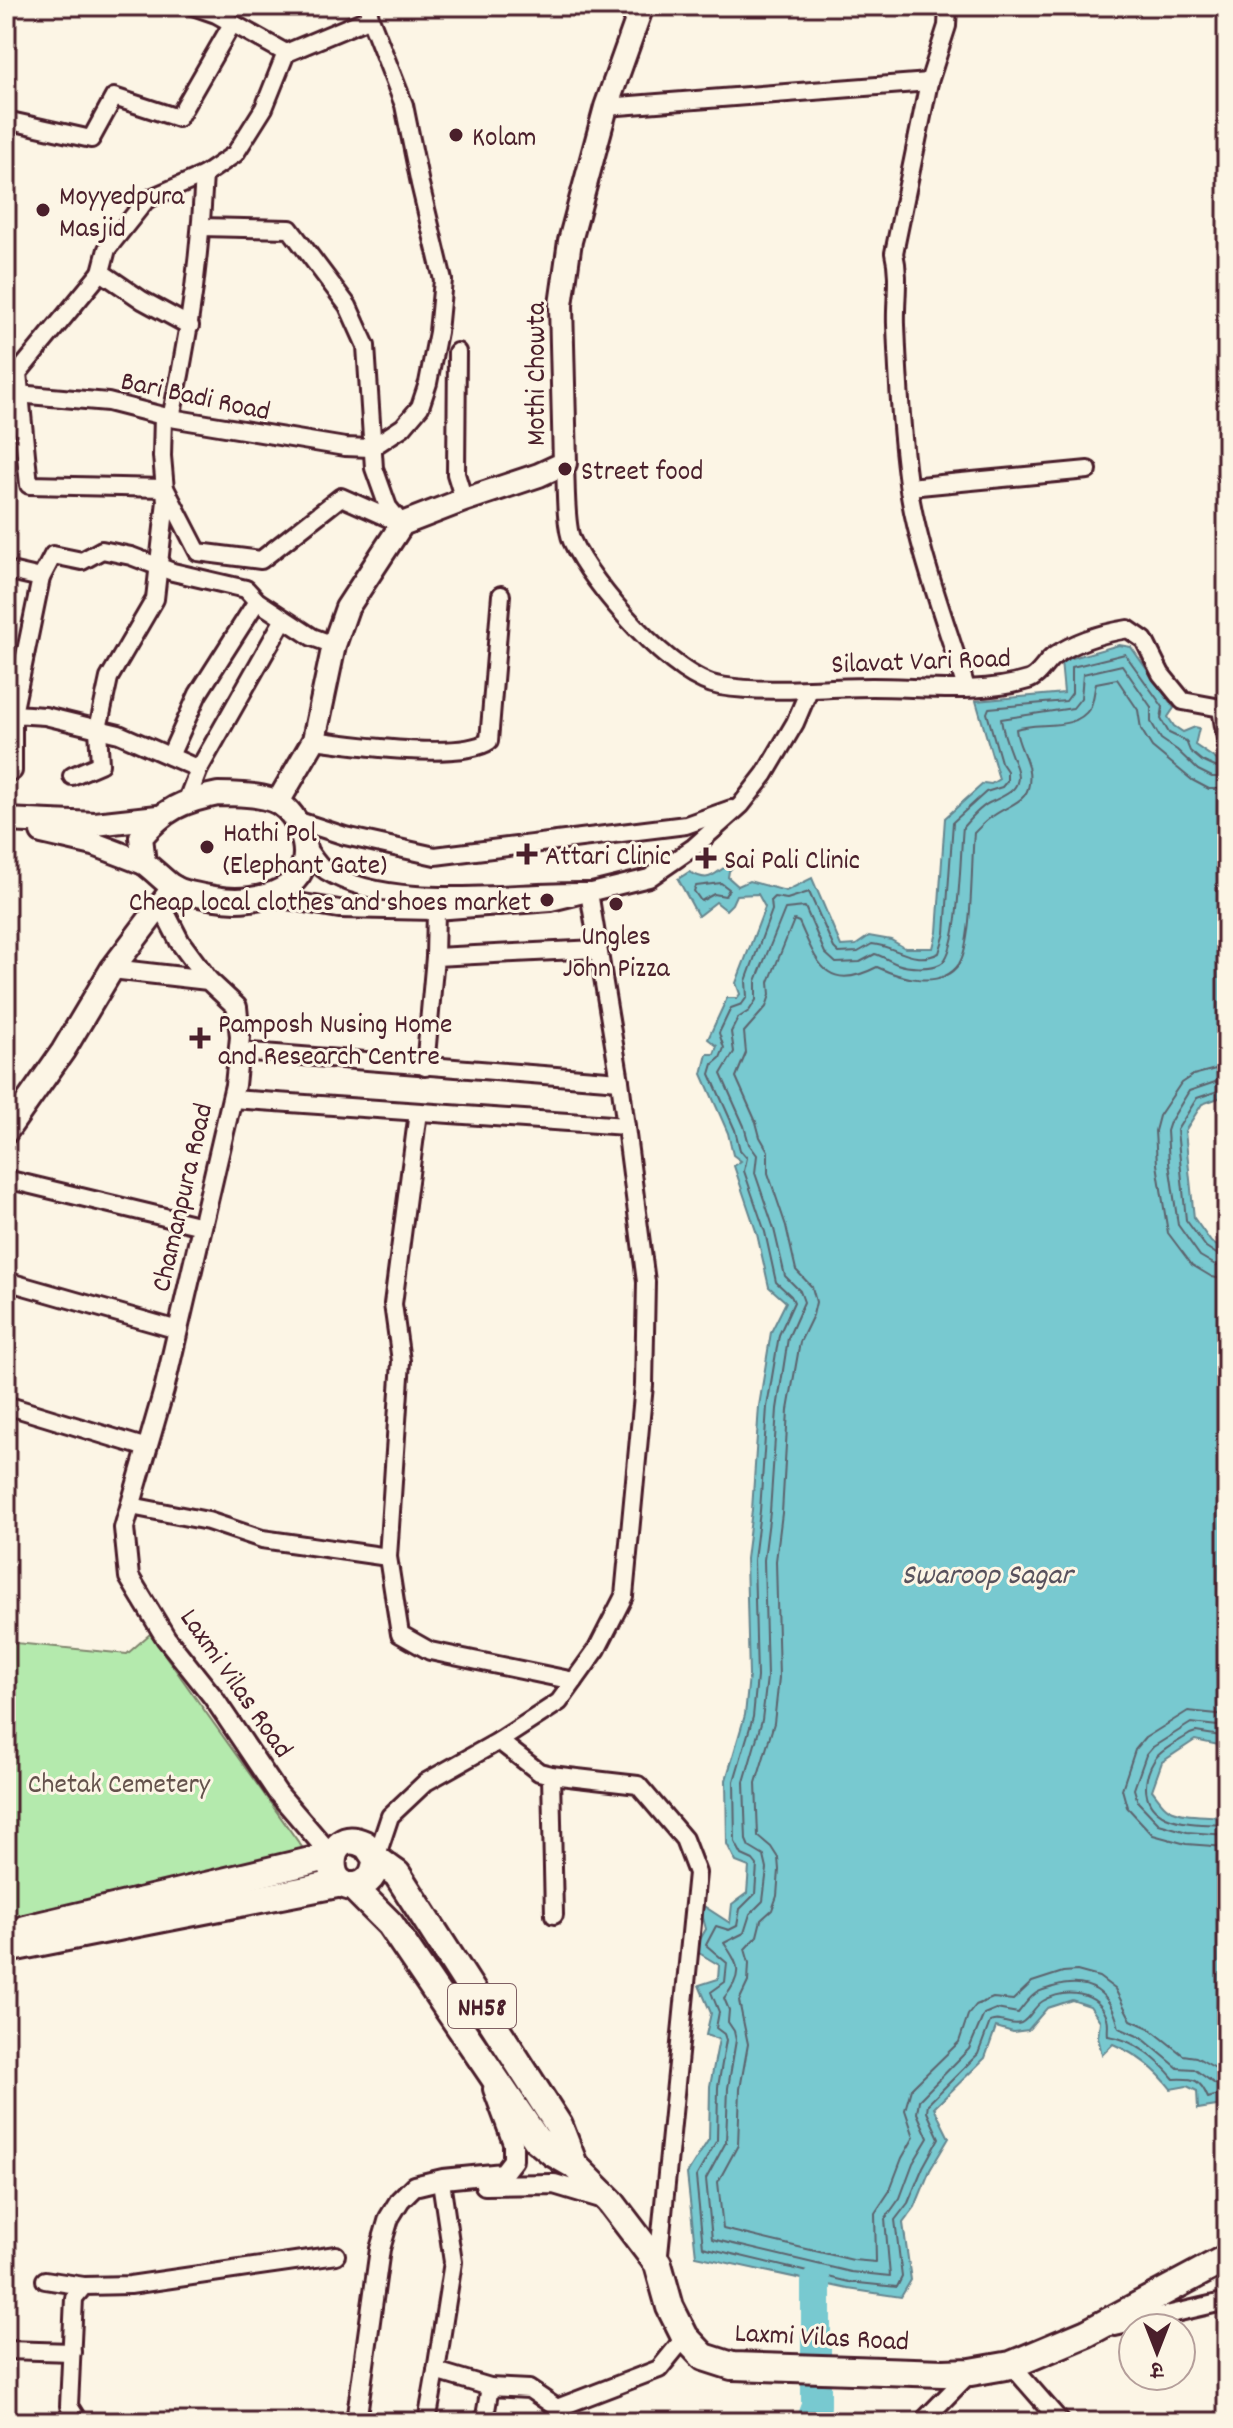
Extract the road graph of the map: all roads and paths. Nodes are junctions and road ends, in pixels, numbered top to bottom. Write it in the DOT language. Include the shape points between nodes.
graph roads {
  1 [pos="193,6"];
  2 [pos="642,6"];
  3 [pos="948,6"];
  4 [pos="369,12"];
  5 [pos="232,24"];
  6 [pos="286,53"];
  7 [pos="929,82"];
  8 [pos="606,107"];
  9 [pos="6,120"];
  10 [pos="204,175"];
  11 [pos="201,227"];
  12 [pos="101,272"];
  13 [pos="190,326"];
  14 [pos="457,352"];
  15 [pos="12,394"];
  16 [pos="167,417"];
  17 [pos="371,448"];
  18 [pos="565,463"];
  19 [pos="1088,470"];
  20 [pos="909,487"];
  21 [pos="165,488"];
  22 [pos="464,500"];
  23 [pos="402,524"];
  24 [pos="161,568"];
  25 [pos="6,570"];
  26 [pos="41,578"];
  27 [pos="501,595"];
  28 [pos="257,601"];
  29 [pos="284,619"];
  30 [pos="334,645"];
  31 [pos="966,688"];
  32 [pos="809,690"];
  33 [pos="10,713"];
  34 [pos="98,729"];
  35 [pos="314,740"];
  36 [pos="1227,745"];
  37 [pos="170,756"];
  38 [pos="199,769"];
  39 [pos="13,771"];
  40 [pos="72,776"];
  41 [pos="187,800"];
  42 [pos="278,802"];
  43 [pos="741,805"];
  44 [pos="158,817"];
  45 [pos="296,820"];
  46 [pos="6,822"];
  47 [pos="306,847"];
  48 [pos="144,863"];
  49 [pos="589,892"];
  50 [pos="269,897"];
  51 [pos="161,903"];
  52 [pos="436,911"];
  53 [pos="597,949"];
  54 [pos="435,957"];
  55 [pos="112,969"];
  56 [pos="208,980"];
  57 [pos="238,1051"];
  58 [pos="425,1067"];
  59 [pos="620,1081"];
  60 [pos="232,1099"];
  61 [pos="418,1112"];
  62 [pos="626,1126"];
  63 [pos="6,1132"];
  64 [pos="6,1179"];
  65 [pos="202,1226"];
  66 [pos="6,1281"];
  67 [pos="178,1330"];
  68 [pos="6,1405"];
  69 [pos="147,1448"];
  70 [pos="131,1506"];
  71 [pos="124,1528"];
  72 [pos="388,1557"];
  73 [pos="574,1681"];
  74 [pos="499,1741"];
  75 [pos="551,1775"];
  76 [pos="332,1856"];
  77 [pos="376,1858"];
  78 [pos="347,1884"];
  79 [pos="554,1915"];
  80 [pos="6,1933"];
  81 [pos="6,1949"];
  82 [pos="479,2054"];
  83 [pos="574,2165"];
  84 [pos="442,2188"];
  85 [pos="400,2200"];
  86 [pos="610,2201"];
  87 [pos="336,2255"];
  88 [pos="1227,2258"];
  89 [pos="658,2264"];
  90 [pos="45,2280"];
  91 [pos="84,2286"];
  92 [pos="1227,2301"];
  93 [pos="1087,2333"];
  94 [pos="685,2337"];
  95 [pos="6,2350"];
  96 [pos="72,2352"];
  97 [pos="1011,2365"];
  98 [pos="436,2371"];
  99 [pos="971,2372"];
  100 [pos="490,2387"];
  101 [pos="79,2422"];
  102 [pos="356,2422"];
  103 [pos="427,2422"];
  104 [pos="484,2422"];
  105 [pos="922,2422"];
  106 [pos="1061,2422"];
  1 -- 5 [label="street"];
  2 -- 8 [label="main road, Mothi Chowta"];
  3 -- 7 [label="street"];
  4 -- 6 [label="street"];
  4 -- 17 [label="street" via="404,105 443,280 438,332 420,407 403,427"];
  5 -- 6 [label="street"];
  5 -- 9 [label="street" via="178,118 114,97 91,139"];
  6 -- 10 [label="street" via="264,108 235,154"];
  7 -- 8 [label="street"];
  7 -- 20 [label="street" via="894,253 899,274 898,378"];
  8 -- 18 [label="main road, Mothi Chowta" via="570,241 561,305"];
  10 -- 11 [label="street"];
  10 -- 12 [label="street" via="146,200 107,249"];
  11 -- 13 [label="street"];
  11 -- 17 [label="street" via="290,229 348,306 366,346"];
  12 -- 13 [label="street"];
  12 -- 15 [label="street" via="18,373"];
  13 -- 16 [label="street"];
  14 -- 22 [label="street" via="456,474"];
  15 -- 16 [label="street, Bari Badi Road" via="108,402"];
  15 -- 21 [label="street" via="29,485"];
  16 -- 17 [label="street, Bari Badi Road" via="293,441"];
  16 -- 21 [label="street"];
  17 -- 23 [label="street" via="388,507"];
  18 -- 22 [label="main road, Mothi Chowta"];
  18 -- 32 [label="street, Silavat Vari Road" via="570,538 624,617 690,675 719,686"];
  19 -- 20 [label="street"];
  20 -- 31 [label="street"];
  21 -- 23 [label="street" via="198,552 261,560 341,497"];
  21 -- 24 [label="street"];
  22 -- 23 [label="main road, Mothi Chowta"];
  23 -- 30 [label="main road" via="347,608"];
  24 -- 26 [label="street" via="102,550 82,561 53,555"];
  24 -- 28 [label="street" via="246,589"];
  24 -- 34 [label="street" via="155,599 109,678"];
  25 -- 26 [label="street"];
  26 -- 33 [label="street"];
  27 -- 35 [label="street" via="489,741 466,749 392,749"];
  28 -- 29 [label="street"];
  28 -- 37 [label="street" via="198,694"];
  29 -- 30 [label="street"];
  29 -- 38 [label="street"];
  30 -- 35 [label="main road"];
  31 -- 32 [label="street, Silavat Vari Road"];
  31 -- 36 [label="street, Silavat Vari Road" via="1032,680 1052,657 1074,645 1128,629 1144,640 1183,701 1221,708"];
  32 -- 43 [label="street" via="765,774"];
  33 -- 34 [label="street"];
  33 -- 39 [label="street"];
  34 -- 37 [label="street"];
  34 -- 40 [label="street" via="100,764"];
  35 -- 42 [label="main road"];
  37 -- 38 [label="street"];
  38 -- 41 [label="street"];
  41 -- 42 [label="main road" via="240,794"];
  41 -- 44 [label="main road"];
  42 -- 45 [label="main road"];
  43 -- 45 [label="street" via="686,825 435,856"];
  43 -- 49 [label="street" via="649,878"];
  44 -- 46 [label="main road" via="95,824"];
  44 -- 48 [label="main road" via="141,837"];
  45 -- 47 [label="main road"];
  46 -- 48 [label="main road"];
  47 -- 49 [label="street" via="323,869 358,887 436,896"];
  47 -- 50 [label="main road" via="304,867 291,884"];
  48 -- 51 [label="main road"];
  49 -- 52 [label="street" via="551,902"];
  49 -- 53 [label="street"];
  50 -- 51 [label="main road"];
  50 -- 52 [label="street" via="339,909"];
  51 -- 55 [label="main road"];
  51 -- 56 [label="street, Chamanpura Road" via="180,942"];
  52 -- 54 [label="street"];
  53 -- 54 [label="street"];
  53 -- 59 [label="street"];
  54 -- 58 [label="street"];
  55 -- 56 [label="street"];
  55 -- 63 [label="main road"];
  56 -- 57 [label="street, Chamanpura Road" via="237,1007"];
  57 -- 58 [label="street"];
  57 -- 60 [label="street, Chamanpura Road"];
  58 -- 59 [label="street"];
  59 -- 62 [label="street"];
  60 -- 61 [label="street"];
  60 -- 65 [label="street, Chamanpura Road"];
  61 -- 62 [label="street"];
  61 -- 72 [label="street" via="393,1304 401,1361"];
  62 -- 73 [label="street" via="646,1282 644,1385 624,1596"];
  64 -- 65 [label="street"];
  65 -- 67 [label="street, Chamanpura Road"];
  66 -- 67 [label="street"];
  67 -- 69 [label="street, Chamanpura Road"];
  68 -- 69 [label="street"];
  69 -- 70 [label="street, Chamanpura Road"];
  70 -- 71 [label="street, Chamanpura Road"];
  70 -- 72 [label="street" via="208,1521 262,1539"];
  71 -- 76 [label="street, Laxmi Vilas Road" via="129,1577 166,1638 277,1792"];
  72 -- 73 [label="street" via="400,1634 430,1651"];
  73 -- 74 [label="street" via="559,1702"];
  74 -- 75 [label="street" via="539,1772"];
  74 -- 77 [label="street" via="426,1782 390,1816"];
  75 -- 79 [label="street"];
  75 -- 89 [label="street" via="638,1785 684,1839 697,1873"];
  76 -- 77 [label="highway, Laxmi Vilas Road / NH58" via="340,1845 354,1840 368,1846"];
  76 -- 78 [label="highway, Laxmi Vilas Road / NH58" via="335,1876"];
  76 -- 80 [label="highway, NH58"];
  77 -- 78 [label="highway" via="371,1878"];
  77 -- 83 [label="highway, Laxmi Vilas Road / NH58" via="397,1874 440,1940 559,2126"];
  78 -- 81 [label="highway"];
  78 -- 82 [label="highway, NH58" via="390,1924"];
  82 -- 83 [label="highway, NH58" via="536,2139"];
  82 -- 85 [label="street" via="513,2143 513,2160 503,2173 414,2186"];
  83 -- 86 [label="highway, Laxmi Vilas Road / NH58"];
  84 -- 85 [label="street"];
  84 -- 86 [label="street" via="554,2184"];
  84 -- 98 [label="street" via="453,2262"];
  85 -- 102 [label="street" via="380,2249"];
  86 -- 89 [label="highway, Laxmi Vilas Road / NH58"];
  87 -- 91 [label="street" via="130,2285"];
  88 -- 93 [label="highway, Laxmi Vilas Road / NH58"];
  89 -- 94 [label="highway, Laxmi Vilas Road / NH58"];
  90 -- 91 [label="street"];
  91 -- 96 [label="street" via="74,2298"];
  92 -- 93 [label="street"];
  93 -- 97 [label="highway, Laxmi Vilas Road / NH58"];
  94 -- 99 [label="highway, Laxmi Vilas Road / NH58" via="704,2357 732,2366"];
  94 -- 100 [label="street" via="659,2369 557,2408 529,2389"];
  95 -- 96 [label="street"];
  96 -- 101 [label="street" via="69,2406"];
  97 -- 99 [label="highway, Laxmi Vilas Road / NH58"];
  97 -- 106 [label="street"];
  98 -- 100 [label="street"];
  98 -- 103 [label="street"];
  99 -- 105 [label="street"];
  100 -- 104 [label="street"];
}
